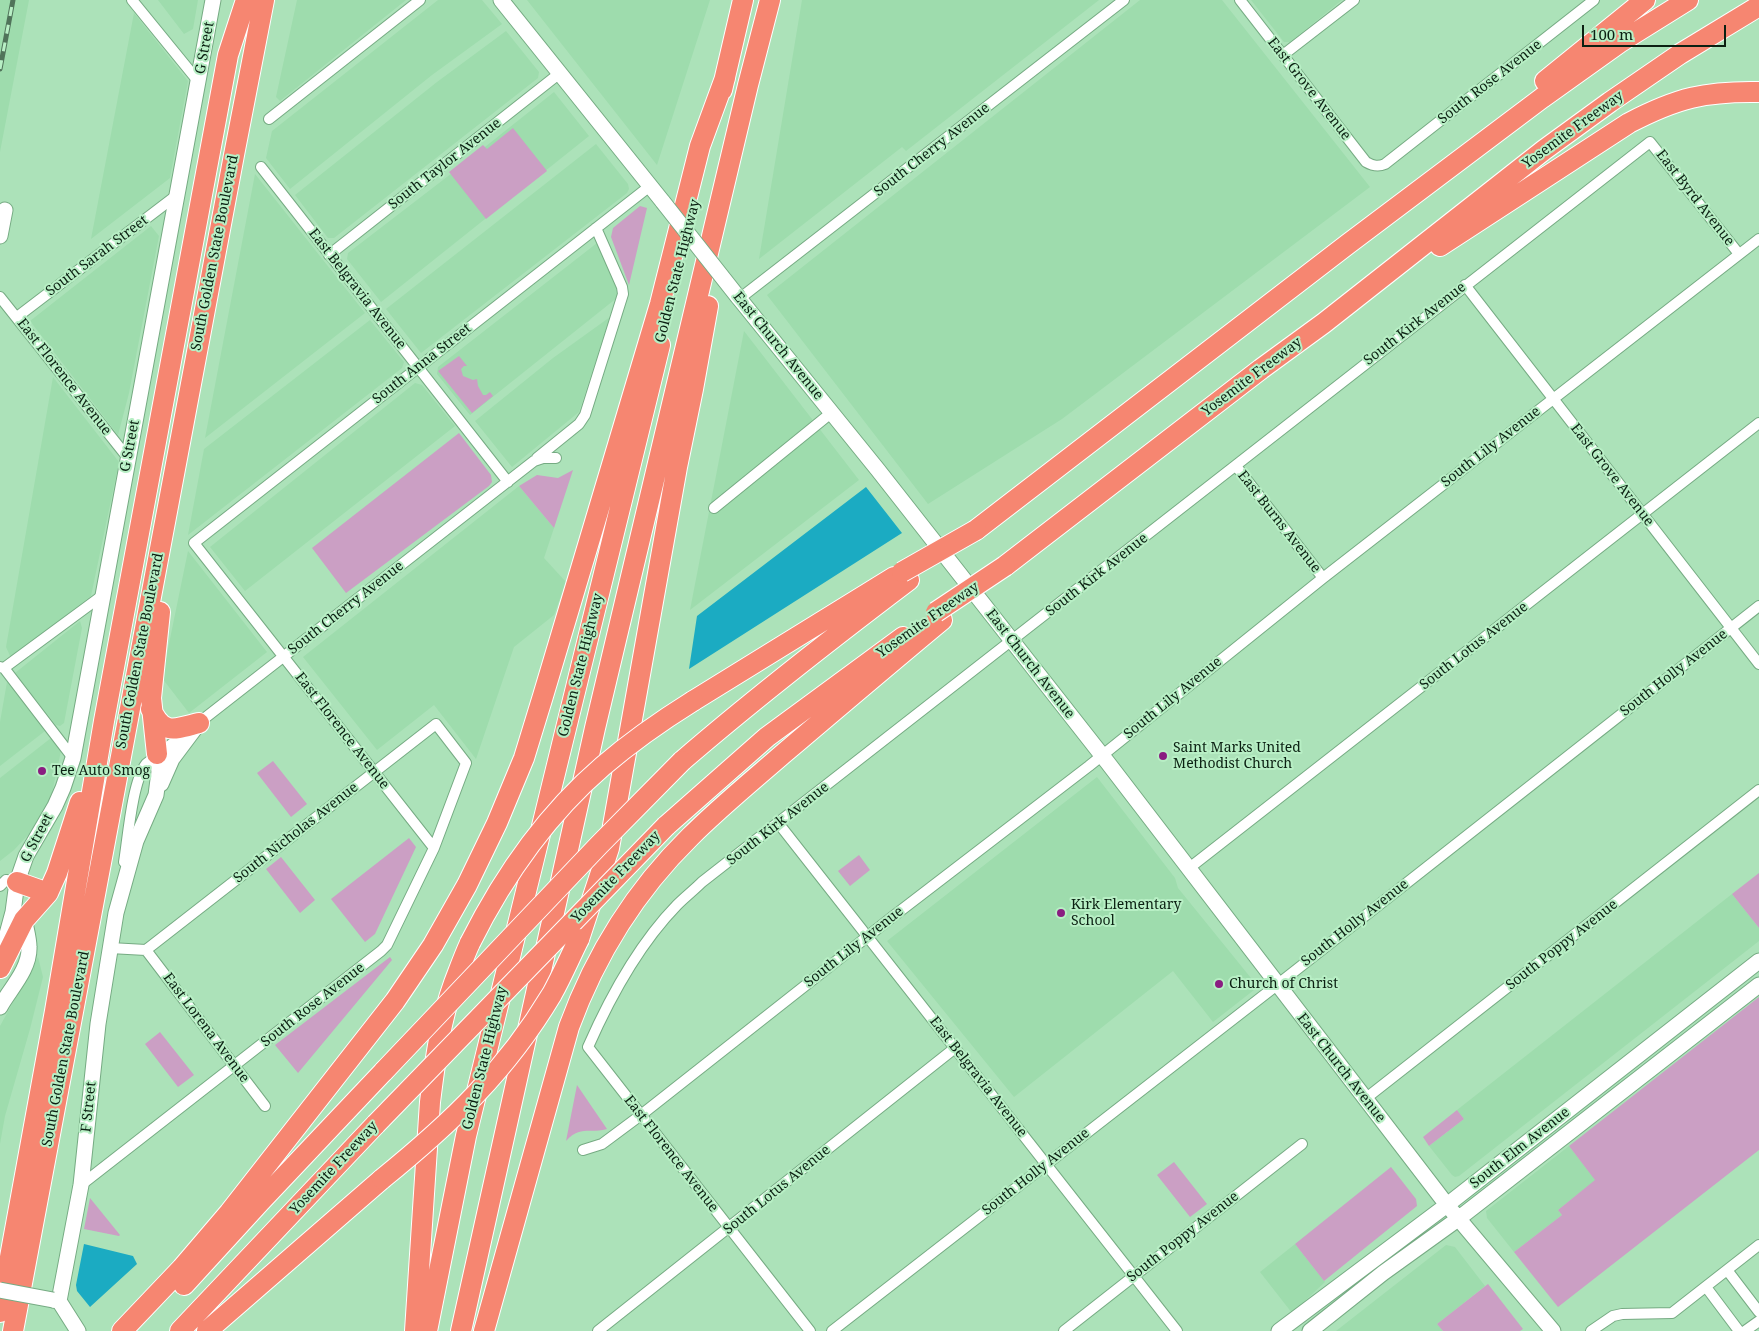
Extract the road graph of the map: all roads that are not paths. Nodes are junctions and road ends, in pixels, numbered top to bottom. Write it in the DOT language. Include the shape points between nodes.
graph roads {
  1 [pos="132,0"];
  2 [pos="214,0"];
  3 [pos="246,0"];
  4 [pos="264,0"];
  5 [pos="420,0"];
  6 [pos="501,0"];
  7 [pos="744,0"];
  8 [pos="770,0"];
  9 [pos="1124,0"];
  10 [pos="1240,0"];
  11 [pos="1354,0"];
  12 [pos="1594,0"];
  13 [pos="1644,0"];
  14 [pos="1688,0"];
  15 [pos="1759,6"];
  16 [pos="1283,55"];
  17 [pos="560,74"];
  18 [pos="725,78"];
  19 [pos="198,81"];
  20 [pos="748,86"];
  21 [pos="1759,92"];
  22 [pos="269,119"];
  23 [pos="1650,142"];
  24 [pos="1385,164"];
  25 [pos="261,167"];
  26 [pos="650,186"];
  27 [pos="177,195"];
  28 [pos="2,210"];
  29 [pos="596,228"];
  30 [pos="0,236"];
  31 [pos="1759,239"];
  32 [pos="1348,244"];
  33 [pos="329,254"];
  34 [pos="1739,254"];
  35 [pos="1465,286"];
  36 [pos="0,297"];
  37 [pos="739,298"];
  38 [pos="17,317"];
  39 [pos="1324,323"];
  40 [pos="418,367"];
  41 [pos="188,395"];
  42 [pos="1552,398"];
  43 [pos="832,413"];
  44 [pos="1759,423"];
  45 [pos="128,458"];
  46 [pos="556,458"];
  47 [pos="534,460"];
  48 [pos="1236,466"];
  49 [pos="508,482"];
  50 [pos="714,508"];
  51 [pos="1642,514"];
  52 [pos="194,544"];
  53 [pos="905,576"];
  54 [pos="1323,578"];
  55 [pos="103,595"];
  56 [pos="1759,606"];
  57 [pos="939,616"];
  58 [pos="1731,628"];
  59 [pos="1012,642"];
  60 [pos="283,657"];
  61 [pos="1759,664"];
  62 [pos="2,667"];
  63 [pos="151,709"];
  64 [pos="104,721"];
  65 [pos="199,723"];
  66 [pos="157,754"];
  67 [pos="1102,755"];
  68 [pos="73,758"];
  69 [pos="466,763"];
  70 [pos="374,772"];
  71 [pos="1759,790"];
  72 [pos="156,795"];
  73 [pos="779,824"];
  74 [pos="434,848"];
  75 [pos="1188,870"];
  76 [pos="9,884"];
  77 [pos="48,893"];
  78 [pos="116,913"];
  79 [pos="24,920"];
  80 [pos="868,936"];
  81 [pos="110,948"];
  82 [pos="146,950"];
  83 [pos="0,960"];
  84 [pos="1759,962"];
  85 [pos="0,968"];
  86 [pos="1759,984"];
  87 [pos="1277,985"];
  88 [pos="0,1007"];
  89 [pos="588,1047"];
  90 [pos="955,1048"];
  91 [pos="234,1066"];
  92 [pos="1365,1100"];
  93 [pos="265,1106"];
  94 [pos="641,1115"];
  95 [pos="1302,1144"];
  96 [pos="583,1150"];
  97 [pos="1046,1164"];
  98 [pos="81,1185"];
  99 [pos="1447,1205"];
  100 [pos="1458,1219"];
  101 [pos="730,1228"];
  102 [pos="1759,1245"];
  103 [pos="1728,1270"];
  104 [pos="1134,1276"];
  105 [pos="1706,1287"];
  106 [pos="0,1290"];
  107 [pos="56,1300"];
  108 [pos="0,1312"];
  109 [pos="1759,1312"];
  110 [pos="1759,1321"];
  111 [pos="1551,1330"];
  112 [pos="13,1331"];
  113 [pos="78,1331"];
  114 [pos="122,1331"];
  115 [pos="138,1331"];
  116 [pos="180,1331"];
  117 [pos="207,1331"];
  118 [pos="415,1331"];
  119 [pos="427,1331"];
  120 [pos="460,1331"];
  121 [pos="484,1331"];
  122 [pos="598,1331"];
  123 [pos="810,1331"];
  124 [pos="832,1331"];
  125 [pos="1064,1331"];
  126 [pos="1177,1331"];
  127 [pos="1279,1331"];
  128 [pos="1310,1331"];
  129 [pos="1591,1331"];
  130 [pos="1738,1331"];
  131 [pos="1745,1331"];
  1 -- 19 [label="street"];
  2 -- 19 [label="street, G Street"];
  3 -- 64 [label="highway, South Golden State Boulevard" via="228,55"];
  4 -- 41 [label="highway, South Golden State Boulevard"];
  5 -- 22 [label="street"];
  6 -- 17 [label="street, East Church Avenue"];
  7 -- 18 [label="highway, Golden State Highway"];
  8 -- 20 [label="highway, Golden State Highway"];
  9 -- 37 [label="street, South Cherry Avenue"];
  10 -- 16 [label="street, East Grove Avenue"];
  11 -- 16 [label="street"];
  12 -- 24 [label="street, South Rose Avenue"];
  13 -- 32 [label="highway" via="1437,167"];
  14 -- 32 [label="highway" via="1542,98"];
  15 -- 39 [label="highway, Yosemite Freeway" via="1680,54 1551,144"];
  16 -- 24 [label="street, East Grove Avenue" via="1366,162 1372,166"];
  17 -- 26 [label="street, East Church Avenue"];
  17 -- 33 [label="street, South Taylor Avenue"];
  18 -- 114 [label="highway" via="700,146 660,304 524,758 497,823 433,945 395,1001 229,1212"];
  18 -- 119 [label="highway, Golden State Highway" via="466,1136"];
  19 -- 27 [label="street, G Street"];
  20 -- 117 [label="highway, bridge" via="609,848 578,939 532,1026 497,1073 443,1128"];
  20 -- 120 [label="highway, Golden State Highway" via="593,738"];
  21 -- 39 [label="highway" via="1711,93 1686,98 1629,123"];
  23 -- 34 [label="street, East Byrd Avenue"];
  23 -- 35 [label="street, South Kirk Avenue"];
  25 -- 33 [label="street, East Belgravia Avenue"];
  26 -- 29 [label="street, South Anna Street"];
  26 -- 37 [label="street, East Church Avenue, bridge"];
  27 -- 38 [label="street, South Sarah Street"];
  27 -- 45 [label="street, G Street"];
  28 -- 30 [label="street"];
  29 -- 40 [label="street, South Anna Street"];
  29 -- 47 [label="street, South Cherry Avenue" via="623,294 585,415 579,424"];
  31 -- 34 [label="street, South Lily Avenue"];
  32 -- 53 [label="highway, bridge" via="976,530"];
  33 -- 40 [label="street, East Belgravia Avenue"];
  34 -- 42 [label="street, South Lily Avenue"];
  35 -- 42 [label="street, East Grove Avenue"];
  35 -- 48 [label="street, South Kirk Avenue"];
  36 -- 38 [label="street, East Florence Avenue"];
  37 -- 43 [label="street, East Church Avenue"];
  38 -- 45 [label="street, East Florence Avenue"];
  39 -- 57 [label="highway, Yosemite Freeway, bridge"];
  40 -- 49 [label="street, East Belgravia Avenue"];
  40 -- 52 [label="street, South Anna Street"];
  41 -- 63 [label="highway" via="153,665"];
  41 -- 112 [label="highway, South Golden State Boulevard"];
  42 -- 51 [label="street, East Grove Avenue"];
  42 -- 54 [label="street, South Lily Avenue"];
  43 -- 50 [label="street"];
  43 -- 59 [label="street, East Church Avenue"];
  44 -- 51 [label="street, South Lotus Avenue"];
  45 -- 55 [label="street, G Street"];
  46 -- 47 [label="street"];
  47 -- 49 [label="street, South Cherry Avenue"];
  48 -- 54 [label="street, East Burns Avenue"];
  48 -- 59 [label="street, South Kirk Avenue"];
  49 -- 60 [label="street, South Cherry Avenue"];
  51 -- 58 [label="street, East Grove Avenue"];
  51 -- 75 [label="street, South Lotus Avenue"];
  52 -- 60 [label="street, East Florence Avenue"];
  53 -- 115 [label="highway, bridge" via="682,761"];
  53 -- 118 [label="highway, bridge" via="664,719 619,753 561,808 501,887 470,943 453,984 439,1038 430,1102"];
  54 -- 67 [label="street, South Lily Avenue"];
  55 -- 62 [label="street"];
  55 -- 68 [label="street, G Street"];
  56 -- 58 [label="street, South Holly Avenue"];
  57 -- 116 [label="highway, Yosemite Freeway, bridge" via="768,737 666,826"];
  57 -- 121 [label="highway" via="714,814 665,863 628,911 593,970 569,1027"];
  58 -- 61 [label="street, East Grove Avenue"];
  58 -- 87 [label="street, South Holly Avenue"];
  59 -- 67 [label="street, East Church Avenue"];
  59 -- 73 [label="street, South Kirk Avenue"];
  60 -- 65 [label="street, South Cherry Avenue"];
  60 -- 70 [label="street, East Florence Avenue"];
  62 -- 68 [label="street"];
  63 -- 65 [label="highway" via="156,720 166,727"];
  63 -- 66 [label="highway"];
  64 -- 77 [label="highway" via="57,874"];
  64 -- 108 [label="highway, South Golden State Boulevard"];
  65 -- 66 [label="street, South Cherry Avenue"];
  65 -- 72 [label="street" via="172,758"];
  66 -- 72 [label="street, F Street"];
  66 -- 78 [label="street, F Street" via="138,778"];
  67 -- 75 [label="street, East Church Avenue"];
  67 -- 80 [label="street, South Lily Avenue"];
  68 -- 76 [label="street, G Street" via="55,806"];
  69 -- 70 [label="street, South Nicholas Avenue" via="436,724"];
  69 -- 74 [label="street, South Rose Avenue"];
  70 -- 74 [label="street, East Florence Avenue"];
  70 -- 82 [label="street, South Nicholas Avenue"];
  71 -- 92 [label="street, South Poppy Avenue"];
  72 -- 78 [label="street, F Street" via="136,841"];
  73 -- 80 [label="street, East Belgravia Avenue"];
  73 -- 89 [label="street, South Kirk Avenue" via="702,882 662,921 626,973"];
  74 -- 91 [label="street, South Rose Avenue" via="381,952"];
  75 -- 87 [label="street, East Church Avenue"];
  76 -- 77 [label="highway"];
  76 -- 79 [label="street, G Street"];
  76 -- 83 [label="street, G Street" via="13,912"];
  77 -- 79 [label="highway"];
  78 -- 81 [label="street, F Street"];
  79 -- 85 [label="highway"];
  79 -- 88 [label="street, G Street" via="29,956"];
  80 -- 90 [label="street, East Belgravia Avenue"];
  80 -- 94 [label="street, South Lily Avenue"];
  81 -- 82 [label="street"];
  81 -- 98 [label="street, F Street" via="98,1024"];
  82 -- 91 [label="street, East Lorena Avenue"];
  84 -- 99 [label="street, South Elm Avenue"];
  86 -- 100 [label="street, South Elm Avenue"];
  87 -- 92 [label="street, East Church Avenue"];
  87 -- 97 [label="street, South Holly Avenue"];
  89 -- 94 [label="street, East Florence Avenue"];
  90 -- 97 [label="street, East Belgravia Avenue"];
  90 -- 101 [label="street, South Lotus Avenue"];
  91 -- 93 [label="street, East Lorena Avenue"];
  91 -- 98 [label="street, South Rose Avenue"];
  92 -- 99 [label="street, East Church Avenue"];
  94 -- 96 [label="street, South Lily Avenue" via="602,1144"];
  94 -- 101 [label="street, East Florence Avenue"];
  95 -- 104 [label="street, South Poppy Avenue"];
  97 -- 104 [label="street, East Belgravia Avenue"];
  97 -- 124 [label="street, South Holly Avenue"];
  98 -- 107 [label="street, F Street"];
  99 -- 100 [label="street, East Church Avenue"];
  99 -- 127 [label="street, South Elm Avenue"];
  100 -- 111 [label="street, East Church Avenue"];
  100 -- 128 [label="street, South Elm Avenue"];
  101 -- 122 [label="street, South Lotus Avenue"];
  101 -- 123 [label="street, East Florence Avenue"];
  102 -- 103 [label="street"];
  103 -- 105 [label="street"];
  103 -- 109 [label="street"];
  104 -- 125 [label="street, South Poppy Avenue"];
  104 -- 126 [label="street, East Belgravia Avenue"];
  105 -- 129 [label="street" via="1672,1314 1622,1314 1613,1316"];
  105 -- 130 [label="street"];
  106 -- 107 [label="street, bridge"];
  107 -- 113 [label="street"];
  110 -- 131 [label="street"];
}
